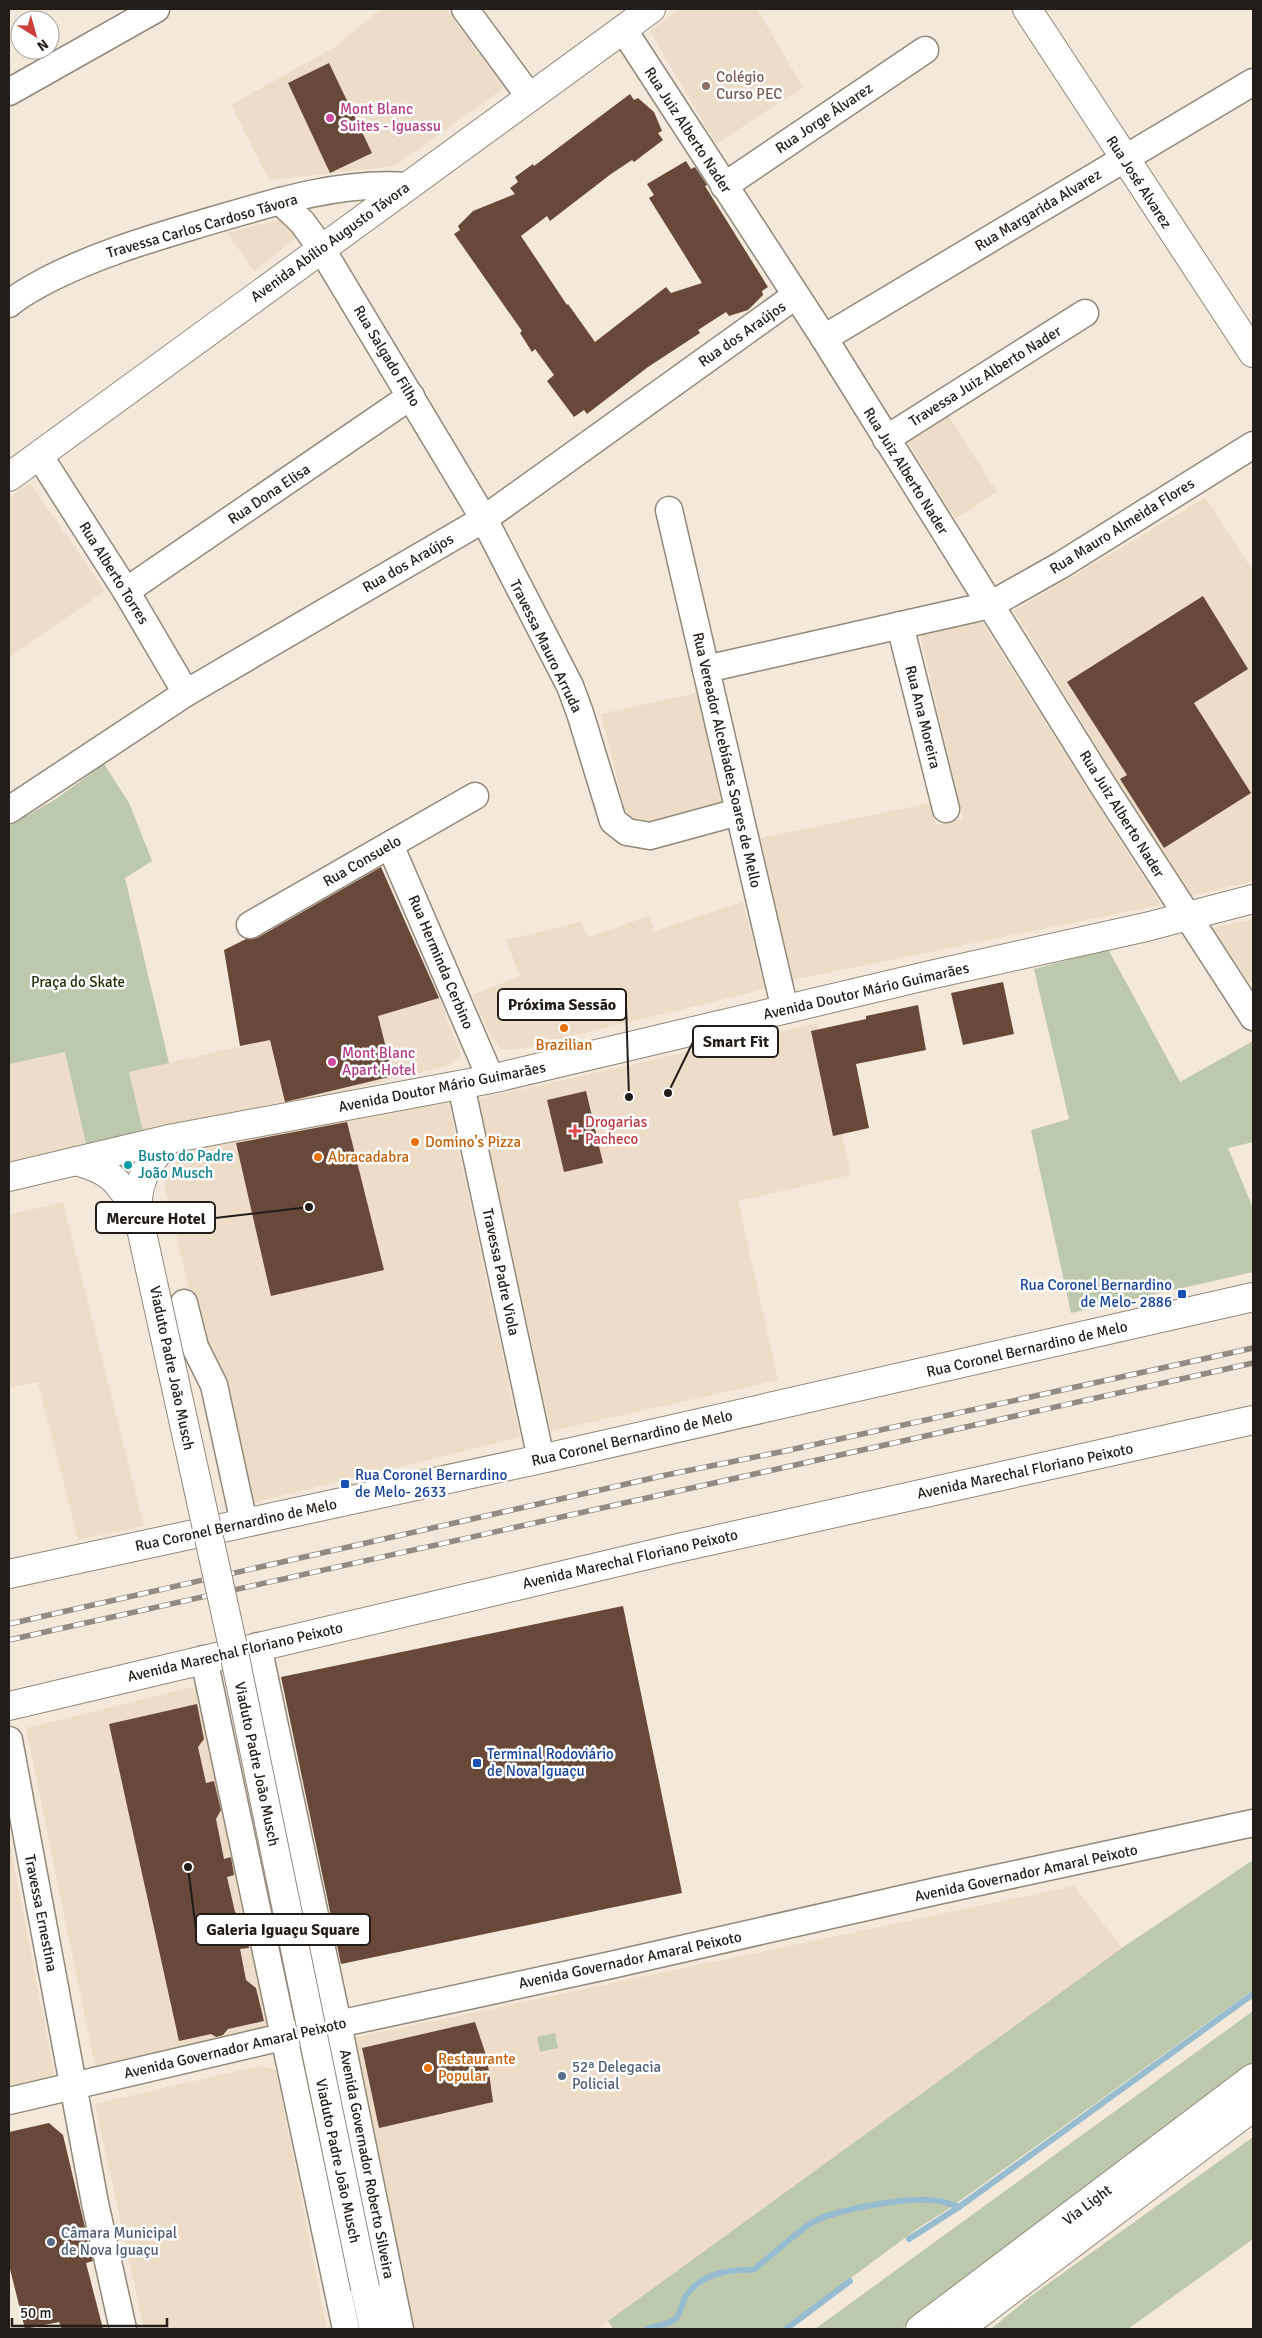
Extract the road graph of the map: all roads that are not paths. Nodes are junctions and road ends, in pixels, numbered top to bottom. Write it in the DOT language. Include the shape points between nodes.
graph roads {
  1 [pos="156,9"];
  2 [pos="465,9"];
  3 [pos="651,9"];
  4 [pos="1027,9"];
  5 [pos="623,29"];
  6 [pos="924,50"];
  7 [pos="1253,82"];
  8 [pos="9,92"];
  9 [pos="529,96"];
  10 [pos="1124,159"];
  11 [pos="407,186"];
  12 [pos="724,186"];
  13 [pos="280,201"];
  14 [pos="321,248"];
  15 [pos="795,296"];
  16 [pos="9,304"];
  17 [pos="1085,313"];
  18 [pos="824,338"];
  19 [pos="1253,353"];
  20 [pos="412,396"];
  21 [pos="886,439"];
  22 [pos="1253,445"];
  23 [pos="39,455"];
  24 [pos="9,477"];
  25 [pos="669,510"];
  26 [pos="484,519"];
  27 [pos="126,591"];
  28 [pos="990,605"];
  29 [pos="900,625"];
  30 [pos="706,669"];
  31 [pos="186,693"];
  32 [pos="475,796"];
  33 [pos="946,809"];
  34 [pos="9,810"];
  35 [pos="738,812"];
  36 [pos="390,845"];
  37 [pos="1253,899"];
  38 [pos="1186,915"];
  39 [pos="250,925"];
  40 [pos="785,1010"];
  41 [pos="1253,1017"];
  42 [pos="491,1079"];
  43 [pos="461,1085"];
  44 [pos="169,1139"];
  45 [pos="76,1160"];
  46 [pos="9,1177"];
  47 [pos="138,1215"];
  48 [pos="1253,1297"];
  49 [pos="184,1303"];
  50 [pos="1253,1421"];
  51 [pos="541,1458"];
  52 [pos="244,1523"];
  53 [pos="9,1574"];
  54 [pos="258,1646"];
  55 [pos="204,1659"];
  56 [pos="9,1706"];
  57 [pos="9,1740"];
  58 [pos="1253,1823"];
  59 [pos="338,2024"];
  60 [pos="284,2036"];
  61 [pos="1253,2078"];
  62 [pos="74,2086"];
  63 [pos="9,2101"];
  64 [pos="1253,2107"];
  65 [pos="372,2325"];
  66 [pos="123,2329"];
  67 [pos="346,2329"];
  68 [pos="400,2329"];
  69 [pos="920,2329"];
  70 [pos="959,2329"];
  1 -- 8 [label="street"];
  2 -- 9 [label="street"];
  3 -- 5 [label="main road, Avenida Abílio Augusto Távora"];
  4 -- 10 [label="main road, Rua José Alvarez"];
  5 -- 9 [label="main road, Avenida Abílio Augusto Távora"];
  5 -- 12 [label="street, Rua Juiz Alberto Nader"];
  6 -- 12 [label="street, Rua Jorge Álvarez"];
  7 -- 10 [label="street, Rua Margarida Alvarez"];
  9 -- 11 [label="main road, Avenida Abílio Augusto Távora"];
  10 -- 18 [label="street, Rua Margarida Alvarez"];
  10 -- 19 [label="main road, Rua José Alvarez"];
  11 -- 13 [label="street, Travessa Carlos Cardoso Távora" via="379,184"];
  11 -- 14 [label="main road, Avenida Abílio Augusto Távora"];
  12 -- 15 [label="street, Rua Juiz Alberto Nader"];
  13 -- 14 [label="street, Rua Salgado Filho" via="302,222"];
  13 -- 16 [label="street, Travessa Carlos Cardoso Távora" via="93,257 35,286"];
  14 -- 20 [label="street, Rua Salgado Filho"];
  14 -- 23 [label="main road, Avenida Abílio Augusto Távora"];
  15 -- 18 [label="street, Rua Juiz Alberto Nader"];
  15 -- 26 [label="street, Rua dos Araújos"];
  17 -- 21 [label="street, Travessa Juiz Alberto Nader"];
  18 -- 21 [label="street, Rua Juiz Alberto Nader"];
  20 -- 26 [label="street, Rua Salgado Filho"];
  20 -- 27 [label="street, Rua Dona Elisa"];
  21 -- 28 [label="street, Rua Juiz Alberto Nader"];
  22 -- 28 [label="street, Rua Mauro Almeida Flores" via="1061,565"];
  23 -- 24 [label="main road, Avenida Abílio Augusto Távora"];
  23 -- 27 [label="street, Rua Alberto Torres"];
  25 -- 30 [label="street, Rua Vereador Alcebíades Soares de Mello"];
  26 -- 31 [label="street, Rua dos Araújos"];
  26 -- 35 [label="street, Travessa Mauro Arruda" via="570,686 613,820 627,832 650,836"];
  27 -- 31 [label="street, Rua Alberto Torres"];
  28 -- 29 [label="street, Rua Mauro Almeida Flores"];
  28 -- 38 [label="street, Rua Juiz Alberto Nader"];
  29 -- 30 [label="street, Rua Mauro Almeida Flores"];
  29 -- 33 [label="street, Rua Ana Moreira"];
  30 -- 35 [label="street, Rua Vereador Alcebíades Soares de Mello"];
  31 -- 34 [label="street, Rua dos Araújos"];
  32 -- 36 [label="street, Rua Consuelo"];
  35 -- 40 [label="street, Rua Vereador Alcebíades Soares de Mello"];
  36 -- 39 [label="street, Rua Consuelo"];
  36 -- 42 [label="street, Rua Herminda Cerbino"];
  37 -- 38 [label="main road, Avenida Doutor Mário Guimarães"];
  38 -- 40 [label="main road, Avenida Doutor Mário Guimarães"];
  38 -- 41 [label="street, Rua Juiz Alberto Nader"];
  40 -- 42 [label="main road, Avenida Doutor Mário Guimarães"];
  42 -- 43 [label="main road, Avenida Doutor Mário Guimarães"];
  43 -- 44 [label="main road, Avenida Doutor Mário Guimarães"];
  43 -- 51 [label="street, Travessa Padre Viola"];
  44 -- 45 [label="main road, Avenida Doutor Mário Guimarães"];
  44 -- 47 [label="main road, Viaduto Padre João Musch" via="143,1174 138,1188"];
  45 -- 46 [label="main road, Avenida Doutor Mário Guimarães"];
  45 -- 47 [label="main road, Viaduto Padre João Musch" via="110,1174 120,1184"];
  47 -- 65 [label="main road, Viaduto Padre João Musch, bridge" via="231,1638"];
  48 -- 51 [label="main road, Rua Coronel Bernardino de Melo"];
  49 -- 52 [label="street" via="196,1347 214,1384"];
  50 -- 54 [label="main road, Avenida Marechal Floriano Peixoto" via="669,1550"];
  51 -- 52 [label="main road, Rua Coronel Bernardino de Melo"];
  52 -- 53 [label="main road, Rua Coronel Bernardino de Melo"];
  54 -- 55 [label="main road, Avenida Marechal Floriano Peixoto"];
  54 -- 59 [label="street, Avenida Governador Roberto Silveira"];
  55 -- 56 [label="main road, Avenida Marechal Floriano Peixoto"];
  55 -- 60 [label="street"];
  57 -- 62 [label="street, Travessa Ernestina"];
  58 -- 59 [label="street, Avenida Governador Amaral Peixoto"];
  59 -- 60 [label="street, Avenida Governador Amaral Peixoto"];
  59 -- 68 [label="street, Avenida Governador Roberto Silveira"];
  60 -- 62 [label="street, Avenida Governador Amaral Peixoto"];
  60 -- 67 [label="street"];
  61 -- 69 [label="main road, Via Light"];
  62 -- 63 [label="street, Avenida Governador Amaral Peixoto"];
  62 -- 66 [label="street, Travessa Ernestina" via="95,2203"];
  64 -- 70 [label="main road, Via Light"];
}
